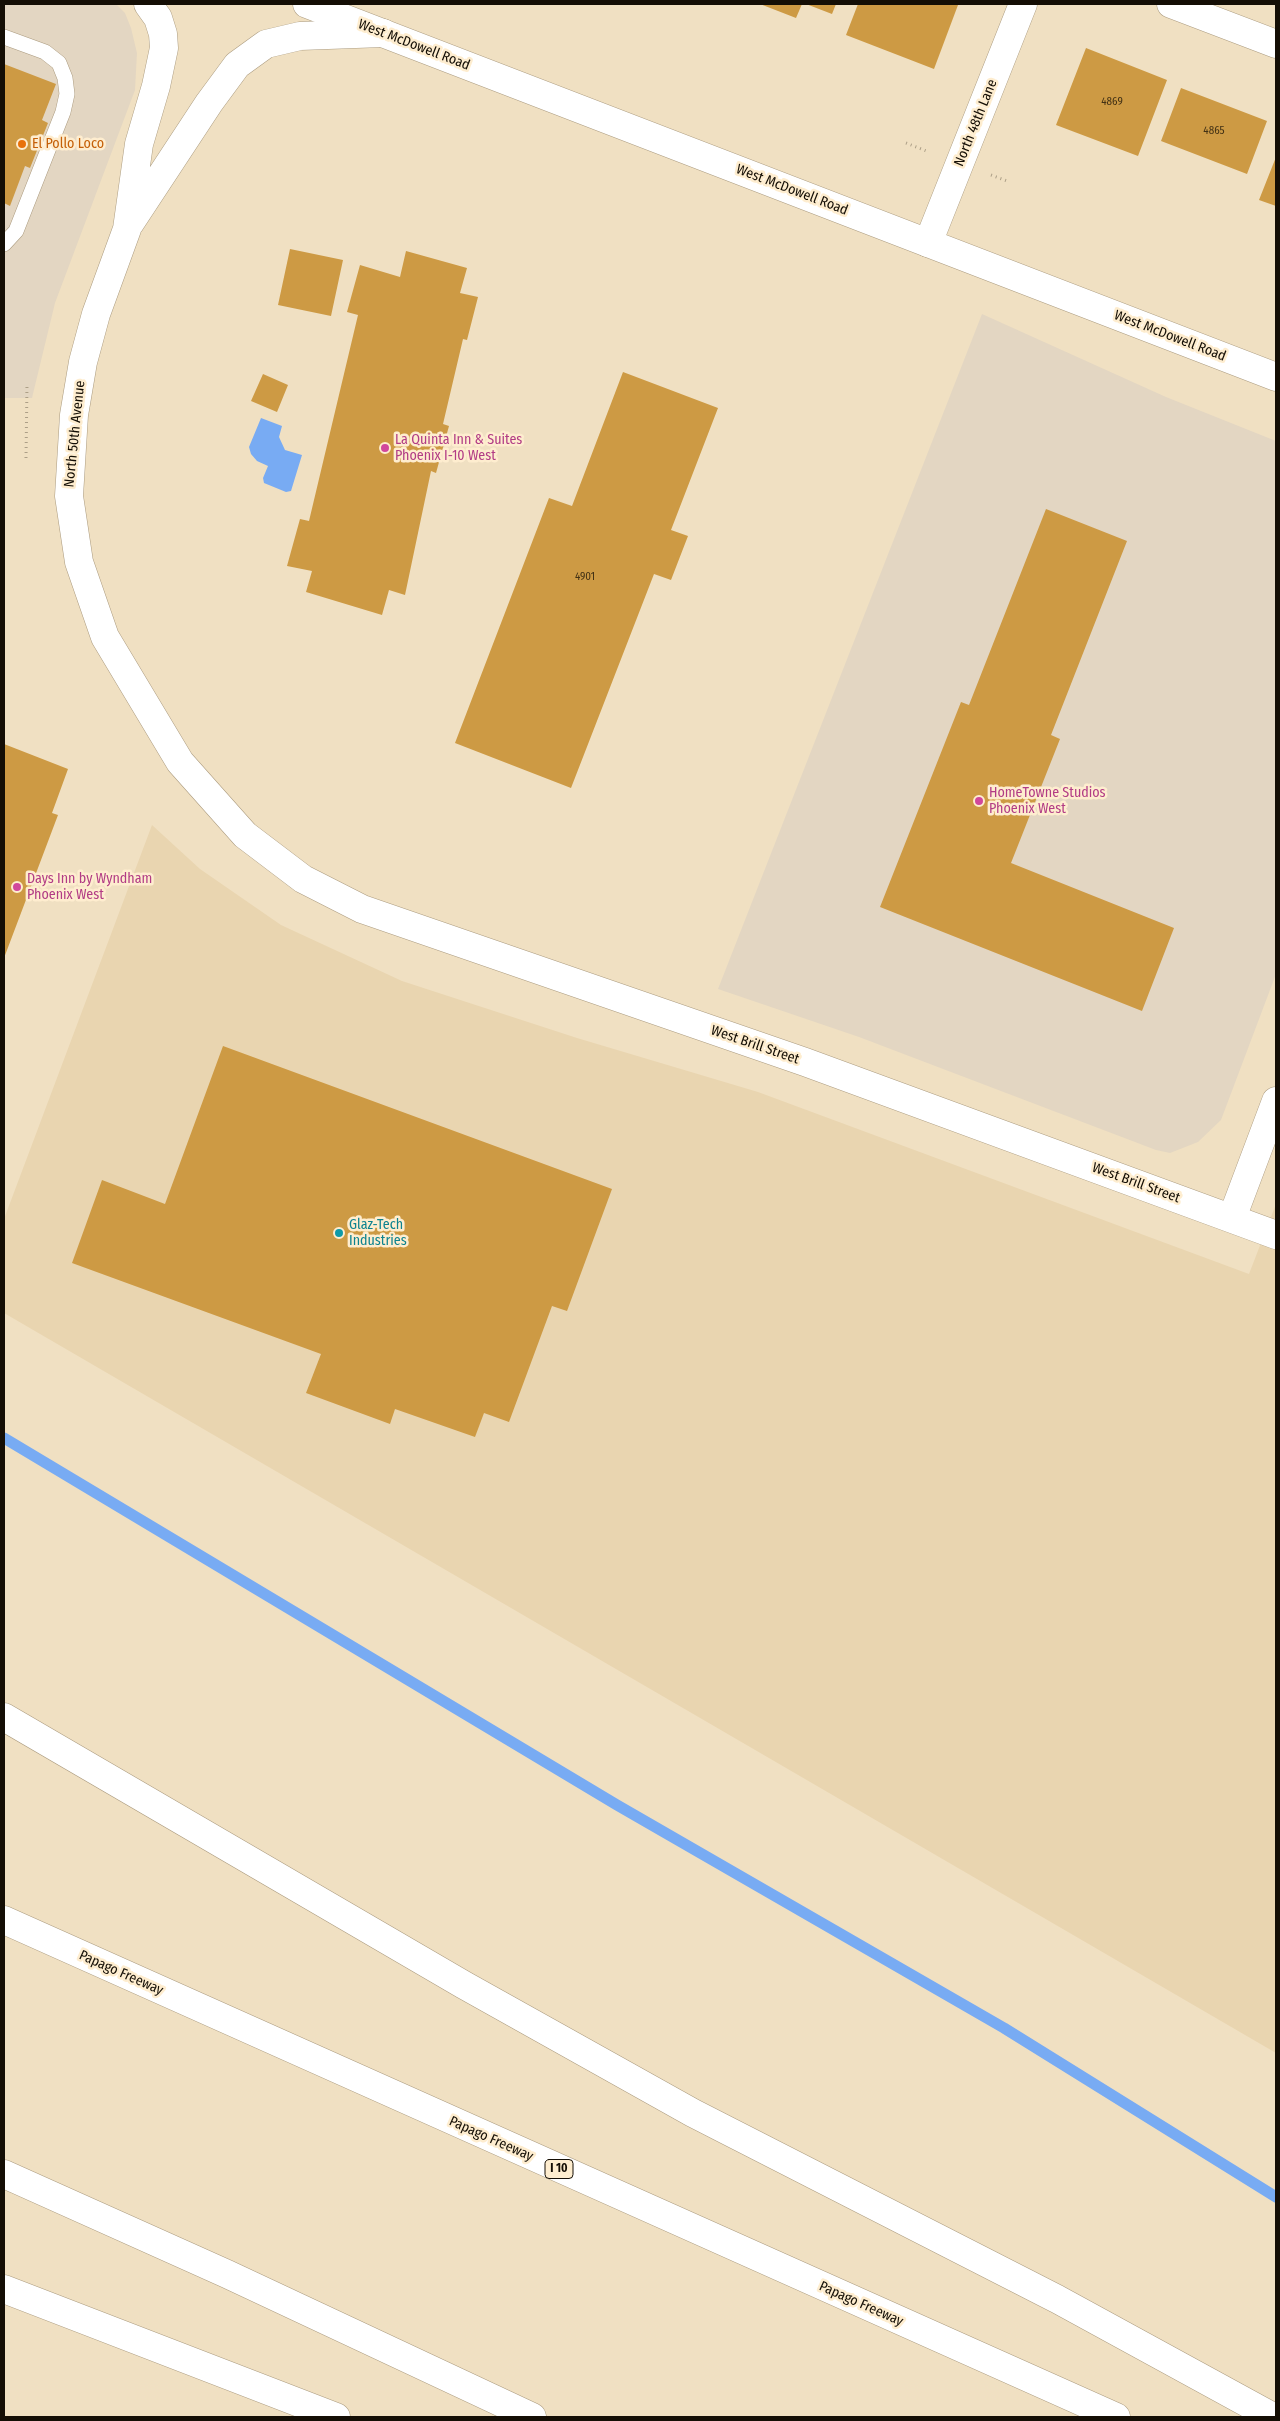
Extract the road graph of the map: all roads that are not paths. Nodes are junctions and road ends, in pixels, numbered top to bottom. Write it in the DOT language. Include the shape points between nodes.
graph roads {
  1 [pos="148,4"];
  2 [pos="307,4"];
  3 [pos="1023,4"];
  4 [pos="1171,4"];
  5 [pos="384,33"];
  6 [pos="4,37"];
  7 [pos="1276,44"];
  8 [pos="127,229"];
  9 [pos="928,243"];
  10 [pos="4,244"];
  11 [pos="1276,377"];
  12 [pos="246,835"];
  13 [pos="1276,1101"];
  14 [pos="1232,1218"];
  15 [pos="1276,1235"];
  16 [pos="4,1717"];
  17 [pos="4,1920"];
  18 [pos="4,2174"];
  19 [pos="4,2288"];
  20 [pos="336,2417"];
  21 [pos="532,2417"];
  22 [pos="1116,2417"];
  23 [pos="1273,2417"];
  1 -- 8 [label="main road, North 50th Avenue" via="158,18 164,48 139,144"];
  2 -- 5 [label="main road, West McDowell Road"];
  3 -- 9 [label="main road, North 48th Lane"];
  4 -- 7 [label="main road"];
  5 -- 8 [label="main road, North 50th Avenue" via="300,36 266,44 237,65"];
  5 -- 9 [label="main road, West McDowell Road"];
  6 -- 10 [label="lane" via="45,52 59,63 66,78 67,94 63,112 16,230"];
  8 -- 12 [label="main road, North 50th Avenue" via="96,314 74,415 68,496 79,562 106,638 180,762"];
  9 -- 11 [label="main road, West McDowell Road"];
  12 -- 14 [label="main road, West Brill Street" via="303,879 362,909 805,1062"];
  13 -- 14 [label="main road"];
  14 -- 15 [label="main road, West Brill Street"];
  16 -- 23 [label="main road" via="464,1985 693,2113 1057,2299"];
  17 -- 22 [label="main road, Papago Freeway / I 10"];
  18 -- 21 [label="main road" via="228,2274"];
  19 -- 20 [label="main road"];
}
